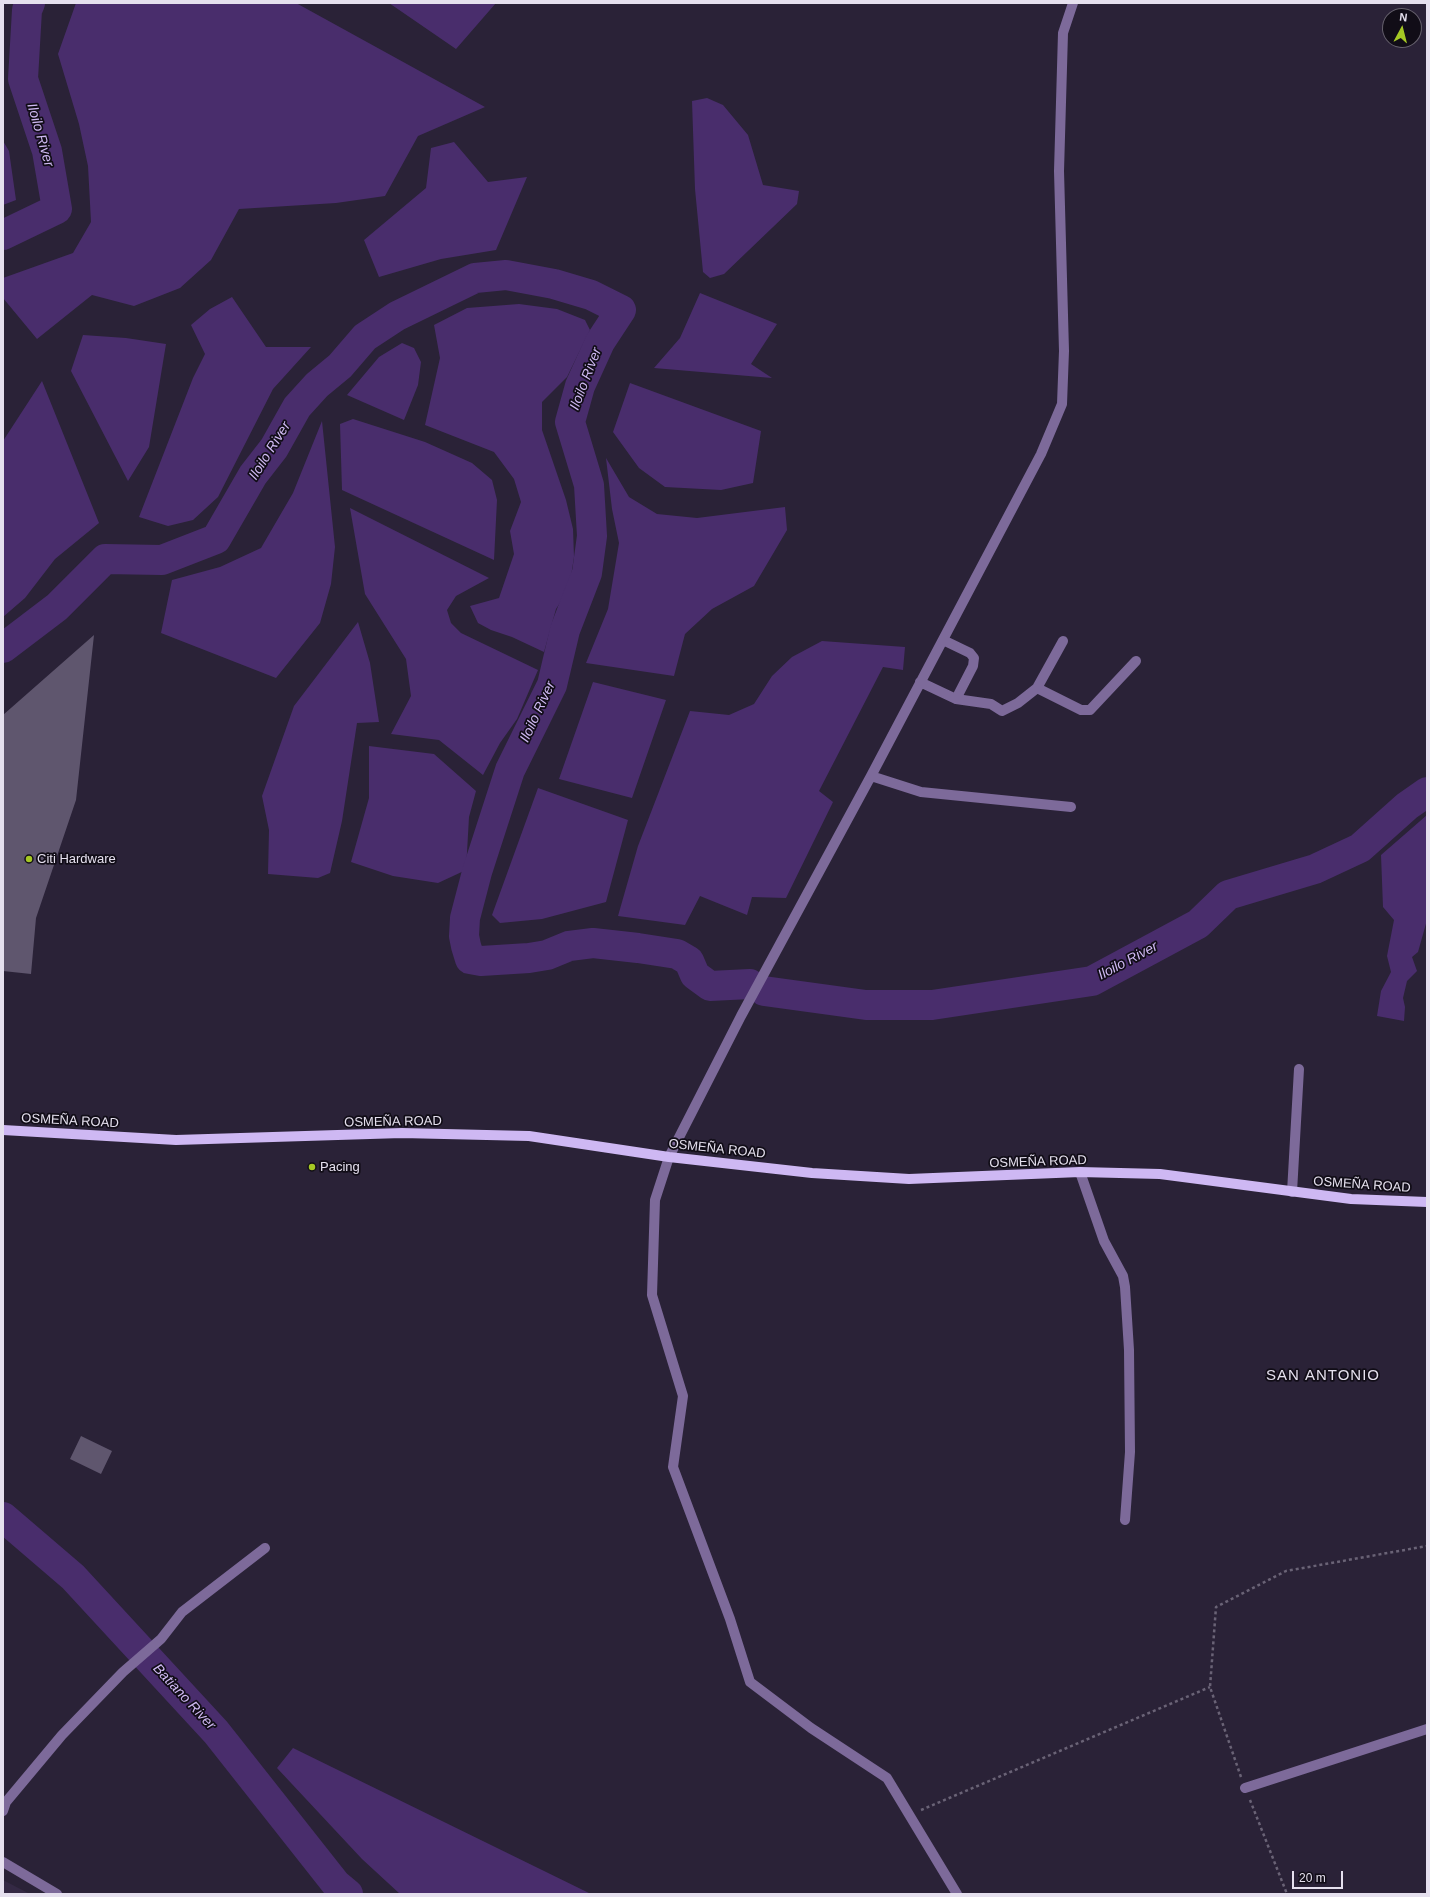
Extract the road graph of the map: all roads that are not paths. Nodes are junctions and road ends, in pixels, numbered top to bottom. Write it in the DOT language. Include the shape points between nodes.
graph roads {
  1 [pos="1073,3"];
  2 [pos="943,640"];
  3 [pos="1063,642"];
  4 [pos="1136,661"];
  5 [pos="920,682"];
  6 [pos="1037,688"];
  7 [pos="956,699"];
  8 [pos="871,776"];
  9 [pos="1071,807"];
  10 [pos="1299,1069"];
  11 [pos="3,1130"];
  12 [pos="669,1158"];
  13 [pos="1080,1172"];
  14 [pos="1292,1192"];
  15 [pos="1427,1202"];
  16 [pos="1125,1520"];
  17 [pos="265,1548"];
  18 [pos="1427,1728"];
  19 [pos="1245,1788"];
  20 [pos="3,1811"];
  21 [pos="3,1862"];
  22 [pos="57,1894"];
  23 [pos="957,1894"];
  1 -- 2 [label="street" via="1063,33 1059,171 1064,351 1062,404 1041,454"];
  2 -- 5 [label="street"];
  2 -- 7 [label="street" via="970,653 974,658 973,666"];
  3 -- 6 [label="street"];
  4 -- 6 [label="street" via="1090,710 1081,710"];
  5 -- 7 [label="street"];
  5 -- 8 [label="street"];
  6 -- 7 [label="street" via="1018,703 1002,711 991,704"];
  8 -- 9 [label="street" via="921,792"];
  8 -- 12 [label="street" via="741,1016"];
  10 -- 14 [label="street"];
  11 -- 12 [label="main road, OSMEÑA ROAD" via="176,1140 402,1133 529,1136"];
  12 -- 13 [label="main road, OSMEÑA ROAD" via="812,1173 909,1179"];
  12 -- 23 [label="street" via="655,1200 652,1295 683,1396 673,1467 730,1619 750,1682 811,1728 887,1778"];
  13 -- 14 [label="main road, OSMEÑA ROAD" via="1160,1174"];
  13 -- 16 [label="street" via="1104,1241 1123,1276 1125,1286 1130,1445"];
  14 -- 15 [label="main road, OSMEÑA ROAD" via="1351,1199"];
  17 -- 20 [label="street" via="182,1612 161,1639 123,1672 62,1735 6,1802"];
  18 -- 19 [label="street"];
  21 -- 22 [label="street"];
}
